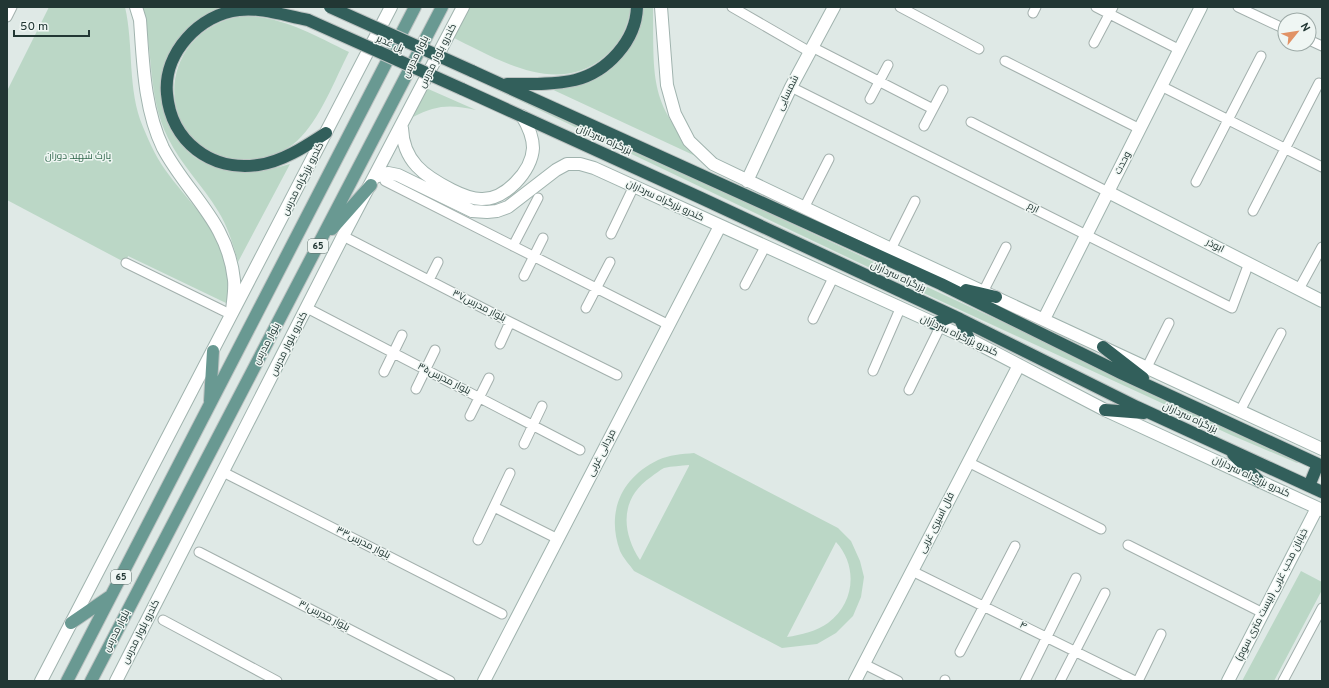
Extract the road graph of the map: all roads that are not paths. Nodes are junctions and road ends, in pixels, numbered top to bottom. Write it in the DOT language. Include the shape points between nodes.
graph roads {
  1 [pos="12,7"];
  2 [pos="136,7"];
  3 [pos="281,7"];
  4 [pos="330,7"];
  5 [pos="391,7"];
  6 [pos="415,7"];
  7 [pos="442,7"];
  8 [pos="463,7"];
  9 [pos="637,7"];
  10 [pos="661,7"];
  11 [pos="732,7"];
  12 [pos="834,7"];
  13 [pos="900,7"];
  14 [pos="1096,7"];
  15 [pos="1201,7"];
  16 [pos="1238,7"];
  17 [pos="1111,10"];
  18 [pos="7,17"];
  19 [pos="308,20"];
  20 [pos="1277,25"];
  21 [pos="1094,43"];
  22 [pos="811,49"];
  23 [pos="979,49"];
  24 [pos="1180,50"];
  25 [pos="1261,56"];
  26 [pos="1005,61"];
  27 [pos="888,65"];
  28 [pos="472,71"];
  29 [pos="880,81"];
  30 [pos="1318,83"];
  31 [pos="502,84"];
  32 [pos="1161,86"];
  33 [pos="791,87"];
  34 [pos="462,89"];
  35 [pos="943,90"];
  36 [pos="870,99"];
  37 [pos="933,109"];
  38 [pos="522,116"];
  39 [pos="1228,120"];
  40 [pos="971,122"];
  41 [pos="402,126"];
  42 [pos="924,126"];
  43 [pos="1140,129"];
  44 [pos="326,133"];
  45 [pos="1285,148"];
  46 [pos="829,159"];
  47 [pos="1322,167"];
  48 [pos="377,181"];
  49 [pos="747,181"];
  50 [pos="1196,182"];
  51 [pos="634,186"];
  52 [pos="1108,192"];
  53 [pos="538,198"];
  54 [pos="915,201"];
  55 [pos="804,208"];
  56 [pos="1253,211"];
  57 [pos="720,226"];
  58 [pos="611,234"];
  59 [pos="1086,235"];
  60 [pos="343,236"];
  61 [pos="543,238"];
  62 [pos="320,243"];
  63 [pos="513,246"];
  64 [pos="765,247"];
  65 [pos="1006,247"];
  66 [pos="1322,247"];
  67 [pos="891,249"];
  68 [pos="533,257"];
  69 [pos="438,262"];
  70 [pos="610,262"];
  71 [pos="126,263"];
  72 [pos="1249,264"];
  73 [pos="524,276"];
  74 [pos="833,278"];
  75 [pos="429,280"];
  76 [pos="941,284"];
  77 [pos="745,285"];
  78 [pos="596,289"];
  79 [pos="1299,289"];
  80 [pos="983,292"];
  81 [pos="996,297"];
  82 [pos="1322,301"];
  83 [pos="308,308"];
  84 [pos="586,308"];
  85 [pos="900,309"];
  86 [pos="232,315"];
  87 [pos="956,318"];
  88 [pos="814,319"];
  89 [pos="1044,319"];
  90 [pos="510,322"];
  91 [pos="1169,323"];
  92 [pos="669,325"];
  93 [pos="937,325"];
  94 [pos="1281,334"];
  95 [pos="402,335"];
  96 [pos="968,339"];
  97 [pos="500,344"];
  98 [pos="1103,347"];
  99 [pos="435,350"];
  100 [pos="213,351"];
  101 [pos="393,353"];
  102 [pos="1018,365"];
  103 [pos="1147,367"];
  104 [pos="425,370"];
  105 [pos="873,371"];
  106 [pos="384,372"];
  107 [pos="617,375"];
  108 [pos="489,378"];
  109 [pos="416,389"];
  110 [pos="909,390"];
  111 [pos="1161,392"];
  112 [pos="479,398"];
  113 [pos="209,406"];
  114 [pos="542,406"];
  115 [pos="1106,410"];
  116 [pos="1240,411"];
  117 [pos="1152,414"];
  118 [pos="470,416"];
  119 [pos="533,425"];
  120 [pos="524,444"];
  121 [pos="1228,448"];
  122 [pos="1322,449"];
  123 [pos="580,450"];
  124 [pos="968,462"];
  125 [pos="1320,465"];
  126 [pos="223,472"];
  127 [pos="175,473"];
  128 [pos="510,473"];
  129 [pos="1260,482"];
  130 [pos="193,484"];
  131 [pos="1309,486"];
  132 [pos="1322,492"];
  133 [pos="494,507"];
  134 [pos="1320,509"];
  135 [pos="1101,530"];
  136 [pos="558,539"];
  137 [pos="478,540"];
  138 [pos="1128,545"];
  139 [pos="1015,546"];
  140 [pos="199,552"];
  141 [pos="912,571"];
  142 [pos="1076,578"];
  143 [pos="1105,593"];
  144 [pos="111,595"];
  145 [pos="984,606"];
  146 [pos="1322,608"];
  147 [pos="1263,613"];
  148 [pos="502,614"];
  149 [pos="163,620"];
  150 [pos="71,624"];
  151 [pos="1161,634"];
  152 [pos="1047,637"];
  153 [pos="960,652"];
  154 [pos="1075,652"];
  155 [pos="864,664"];
  156 [pos="94,677"];
  157 [pos="41,681"];
  158 [pos="67,681"];
  159 [pos="116,681"];
  160 [pos="277,681"];
  161 [pos="450,681"];
  162 [pos="484,681"];
  163 [pos="855,681"];
  164 [pos="898,681"];
  165 [pos="1024,681"];
  166 [pos="1060,681"];
  167 [pos="1135,681"];
  168 [pos="1138,681"];
  169 [pos="1228,681"];
  170 [pos="1283,681"];
  1 -- 18 [label="street"];
  2 -- 86 [label="main road" via="140,20 149,106 163,147 181,177 212,217 229,252 234,281"];
  3 -- 19 [label="highway"];
  4 -- 28 [label="highway, پل غدیر, bridge"];
  5 -- 44 [label="main road, کندرو بزرگراه مدرس"];
  6 -- 113 [label="main road, 65"];
  7 -- 62 [label="main road, بلوار مدرس / 65"];
  8 -- 41 [label="main road, کندرو بلوار مدرس"];
  9 -- 31 [label="highway" via="627,41 600,68 575,80"];
  10 -- 49 [label="main road" via="667,85 675,114 689,141 713,164"];
  11 -- 22 [label="street"];
  12 -- 22 [label="main road, شمسایی"];
  13 -- 23 [label="street"];
  14 -- 17 [label="street"];
  15 -- 24 [label="main road, وحدت"];
  16 -- 20 [label="street"];
  17 -- 21 [label="street"];
  17 -- 24 [label="street"];
  19 -- 34 [label="highway, پل غدیر, bridge"];
  19 -- 44 [label="highway" via="256,10 239,10 222,13 207,20 181,44 169,74 167,93 170,111 188,142 200,154 221,164 259,165 282,157"];
  22 -- 29 [label="street"];
  22 -- 33 [label="main road, شمسایی"];
  24 -- 32 [label="main road, وحدت"];
  25 -- 39 [label="street"];
  26 -- 43 [label="street"];
  27 -- 29 [label="street"];
  28 -- 31 [label="highway, بزرگراه سرداران"];
  29 -- 36 [label="street"];
  29 -- 37 [label="street"];
  30 -- 45 [label="street"];
  31 -- 76 [label="highway, بزرگراه سرداران"];
  32 -- 39 [label="street"];
  32 -- 43 [label="main road, وحدت"];
  33 -- 49 [label="main road, شمسایی"];
  33 -- 59 [label="street, ارم"];
  34 -- 38 [label="highway, بزرگراه سرداران"];
  35 -- 37 [label="street"];
  37 -- 42 [label="street"];
  38 -- 41 [label="main road" via="532,136 533,149 529,163 518,181 505,191 481,199 464,195 433,181 415,165 402,141"];
  38 -- 87 [label="highway, بزرگراه سرداران"];
  39 -- 45 [label="street"];
  39 -- 50 [label="street"];
  40 -- 52 [label="street"];
  41 -- 48 [label="main road, کندرو بلوار مدرس"];
  43 -- 52 [label="main road, وحدت"];
  44 -- 86 [label="main road, کندرو بزرگراه مدرس"];
  45 -- 47 [label="street"];
  45 -- 56 [label="street"];
  46 -- 55 [label="street"];
  48 -- 51 [label="main road, کندرو بزرگراه سرداران" via="388,173 398,175 472,211 487,212 498,211 508,206 567,164 594,168"];
  48 -- 60 [label="main road, کندرو بلوار مدرس"];
  48 -- 62 [label="main road"];
  48 -- 63 [label="street"];
  49 -- 55 [label="main road"];
  51 -- 57 [label="main road, کندرو بزرگراه سرداران"];
  51 -- 58 [label="street"];
  52 -- 59 [label="main road, وحدت"];
  52 -- 72 [label="main road, ابوذر"];
  53 -- 63 [label="street"];
  54 -- 67 [label="street"];
  55 -- 67 [label="main road"];
  57 -- 64 [label="main road, کندرو بزرگراه سرداران"];
  57 -- 92 [label="main road, مردانی غربی"];
  59 -- 72 [label="street, ارم" via="1232,308"];
  59 -- 89 [label="main road, وحدت"];
  60 -- 75 [label="street, بلوار مدرس۳۷"];
  60 -- 83 [label="main road, کندرو بلوار مدرس"];
  61 -- 68 [label="street"];
  62 -- 130 [label="main road, بلوار مدرس / 65"];
  63 -- 68 [label="street"];
  64 -- 74 [label="main road, کندرو بزرگراه سرداران"];
  64 -- 77 [label="street"];
  65 -- 80 [label="street"];
  66 -- 79 [label="street"];
  67 -- 80 [label="main road"];
  68 -- 73 [label="street"];
  68 -- 78 [label="street"];
  69 -- 75 [label="street"];
  70 -- 78 [label="street"];
  71 -- 86 [label="street"];
  72 -- 79 [label="main road, ابوذر"];
  74 -- 85 [label="main road, کندرو بزرگراه سرداران"];
  74 -- 88 [label="street"];
  75 -- 90 [label="street, بلوار مدرس۳۷"];
  76 -- 81 [label="highway"];
  76 -- 111 [label="highway, بزرگراه سرداران"];
  78 -- 84 [label="street"];
  78 -- 92 [label="street"];
  79 -- 82 [label="main road, ابوذر"];
  80 -- 81 [label="main road"];
  81 -- 89 [label="main road"];
  83 -- 101 [label="street, بلوار مدرس۳۵"];
  83 -- 126 [label="main road, کندرو بلوار مدرس"];
  85 -- 93 [label="main road, کندرو بزرگراه سرداران"];
  85 -- 105 [label="street"];
  86 -- 100 [label="main road, کندرو بزرگراه مدرس"];
  87 -- 93 [label="highway"];
  87 -- 96 [label="highway"];
  87 -- 117 [label="highway, بزرگراه سرداران"];
  89 -- 98 [label="main road"];
  90 -- 97 [label="street"];
  90 -- 107 [label="street, بلوار مدرس۳۷"];
  91 -- 103 [label="street"];
  92 -- 136 [label="main road, مردانی غربی"];
  93 -- 96 [label="main road, کندرو بزرگراه سرداران"];
  93 -- 110 [label="street"];
  94 -- 116 [label="street"];
  95 -- 101 [label="street"];
  96 -- 102 [label="main road, کندرو بزرگراه سرداران"];
  98 -- 103 [label="main road"];
  98 -- 111 [label="highway"];
  99 -- 104 [label="street"];
  100 -- 113 [label="main road"];
  100 -- 150 [label="main road"];
  101 -- 104 [label="street, بلوار مدرس۳۵"];
  101 -- 106 [label="street"];
  102 -- 115 [label="main road, کندرو بزرگراه سرداران"];
  102 -- 124 [label="main road, فال اسیری غربی"];
  103 -- 116 [label="main road"];
  104 -- 109 [label="street"];
  104 -- 112 [label="street, بلوار مدرس۳۵"];
  108 -- 112 [label="street"];
  111 -- 125 [label="highway, بزرگراه سرداران"];
  112 -- 118 [label="street"];
  112 -- 119 [label="street, بلوار مدرس۳۵"];
  113 -- 127 [label="main road, 65"];
  114 -- 119 [label="street"];
  115 -- 117 [label="highway"];
  115 -- 129 [label="main road, کندرو بزرگراه سرداران"];
  116 -- 122 [label="main road"];
  117 -- 121 [label="highway, بزرگراه سرداران"];
  119 -- 120 [label="street"];
  119 -- 123 [label="street, بلوار مدرس۳۵"];
  121 -- 129 [label="highway"];
  121 -- 131 [label="highway, بزرگراه سرداران"];
  124 -- 135 [label="street"];
  124 -- 141 [label="main road, فال اسیری غربی"];
  125 -- 131 [label="highway"];
  126 -- 148 [label="street, بلوار مدرس۳۳"];
  126 -- 159 [label="main road, کندرو بلوار مدرس"];
  127 -- 130 [label="main road"];
  127 -- 144 [label="main road, 65"];
  128 -- 133 [label="street"];
  129 -- 134 [label="main road, کندرو بزرگراه سرداران"];
  130 -- 156 [label="main road, بلوار مدرس / 65"];
  131 -- 132 [label="highway, بزرگراه سرداران"];
  133 -- 136 [label="street"];
  133 -- 137 [label="street"];
  134 -- 147 [label="main road, خیابان محب غربی (بیست متری سوم)"];
  136 -- 162 [label="main road, مردانی غربی"];
  138 -- 147 [label="street"];
  139 -- 145 [label="street"];
  140 -- 161 [label="street, بلوار مدرس۳۱"];
  141 -- 145 [label="street, ۴"];
  141 -- 155 [label="main road, فال اسیری غربی"];
  142 -- 152 [label="street"];
  143 -- 154 [label="street"];
  144 -- 150 [label="main road"];
  144 -- 158 [label="main road, 65"];
  145 -- 152 [label="street, ۴"];
  145 -- 153 [label="street"];
  146 -- 170 [label="street"];
  147 -- 169 [label="main road, خیابان محب غربی (بیست متری سوم)"];
  149 -- 160 [label="street"];
  150 -- 157 [label="main road"];
  151 -- 168 [label="street"];
  152 -- 154 [label="street, ۴"];
  152 -- 165 [label="street"];
  154 -- 166 [label="street"];
  154 -- 167 [label="street, ۴"];
  155 -- 163 [label="main road, فال اسیری غربی"];
  155 -- 164 [label="street"];
}
